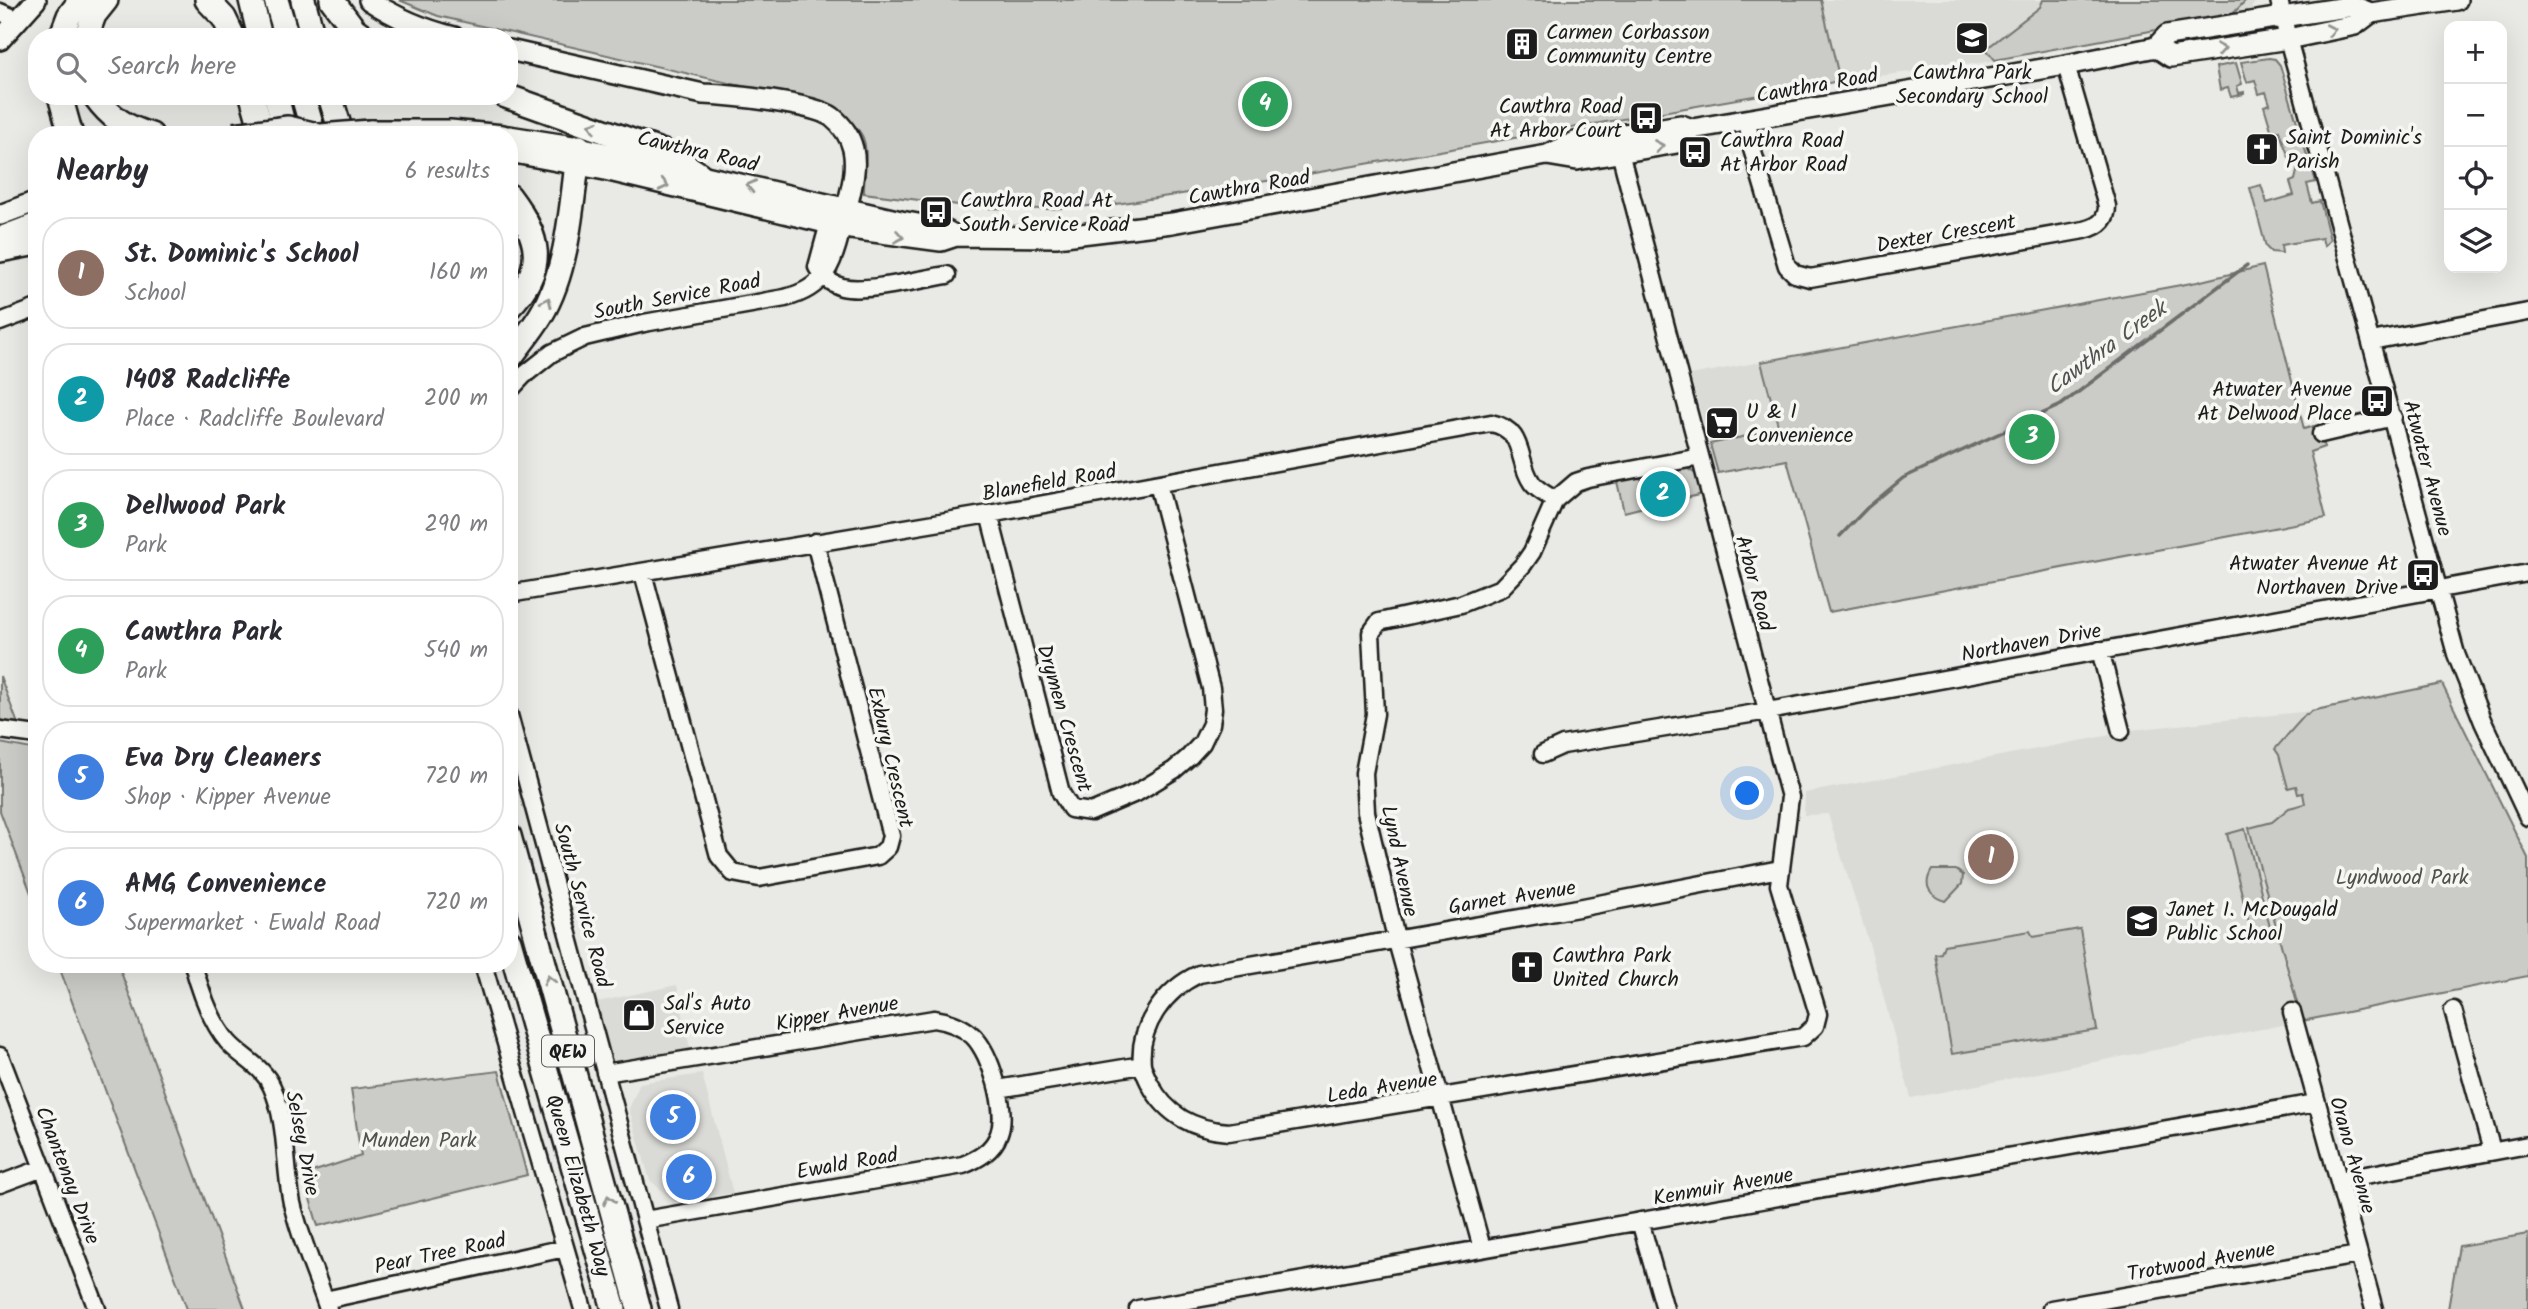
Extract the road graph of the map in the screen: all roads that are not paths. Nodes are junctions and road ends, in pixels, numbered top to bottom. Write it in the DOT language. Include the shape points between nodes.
graph roads {
  1 [pos="36,0"];
  2 [pos="80,0"];
  3 [pos="106,0"];
  4 [pos="207,0"];
  5 [pos="251,0"];
  6 [pos="276,0"];
  7 [pos="303,0"];
  8 [pos="332,0"];
  9 [pos="369,0"];
  10 [pos="2457,0"];
  11 [pos="2281,9"];
  12 [pos="0,12"];
  13 [pos="2371,13"];
  14 [pos="19,20"];
  15 [pos="64,28"];
  16 [pos="89,28"];
  17 [pos="228,28"];
  18 [pos="258,28"];
  19 [pos="284,28"];
  20 [pos="311,28"];
  21 [pos="353,28"];
  22 [pos="420,28"];
  23 [pos="2288,39"];
  24 [pos="0,40"];
  25 [pos="2157,47"];
  26 [pos="518,52"];
  27 [pos="2066,65"];
  28 [pos="518,100"];
  29 [pos="63,105"];
  30 [pos="102,105"];
  31 [pos="254,105"];
  32 [pos="278,105"];
  33 [pos="305,105"];
  34 [pos="333,105"];
  35 [pos="1747,120"];
  36 [pos="68,126"];
  37 [pos="128,126"];
  38 [pos="260,126"];
  39 [pos="284,126"];
  40 [pos="311,126"];
  41 [pos="339,126"];
  42 [pos="518,138"];
  43 [pos="1618,144"];
  44 [pos="518,152"];
  45 [pos="578,155"];
  46 [pos="699,174"];
  47 [pos="28,204"];
  48 [pos="518,208"];
  49 [pos="0,215"];
  50 [pos="838,216"];
  51 [pos="28,226"];
  52 [pos="0,237"];
  53 [pos="28,245"];
  54 [pos="0,250"];
  55 [pos="947,275"];
  56 [pos="822,276"];
  57 [pos="518,298"];
  58 [pos="28,311"];
  59 [pos="2528,312"];
  60 [pos="0,322"];
  61 [pos="2371,341"];
  62 [pos="518,347"];
  63 [pos="518,381"];
  64 [pos="2393,417"];
  65 [pos="2321,434"];
  66 [pos="1700,457"];
  67 [pos="1158,484"];
  68 [pos="1555,500"];
  69 [pos="989,514"];
  70 [pos="816,542"];
  71 [pos="643,573"];
  72 [pos="2528,573"];
  73 [pos="2438,590"];
  74 [pos="518,593"];
  75 [pos="2100,650"];
  76 [pos="1768,711"];
  77 [pos="0,730"];
  78 [pos="2121,731"];
  79 [pos="28,734"];
  80 [pos="518,749"];
  81 [pos="1544,754"];
  82 [pos="2528,817"];
  83 [pos="518,869"];
  84 [pos="1780,869"];
  85 [pos="1396,938"];
  86 [pos="196,973"];
  87 [pos="486,973"];
  88 [pos="518,973"];
  89 [pos="2453,1010"];
  90 [pos="2292,1012"];
  91 [pos="1803,1037"];
  92 [pos="0,1056"];
  93 [pos="1142,1065"];
  94 [pos="605,1073"];
  95 [pos="998,1089"];
  96 [pos="1439,1098"];
  97 [pos="2316,1103"];
  98 [pos="2528,1145"];
  99 [pos="2492,1151"];
  100 [pos="43,1168"];
  101 [pos="2339,1180"];
  102 [pos="0,1184"];
  103 [pos="645,1220"];
  104 [pos="1640,1222"];
  105 [pos="565,1248"];
  106 [pos="1482,1248"];
  107 [pos="2358,1255"];
  108 [pos="326,1304"];
  109 [pos="97,1309"];
  110 [pos="583,1309"];
  111 [pos="614,1309"];
  112 [pos="639,1309"];
  113 [pos="669,1309"];
  114 [pos="1138,1309"];
  115 [pos="1665,1309"];
  116 [pos="2052,1309"];
  117 [pos="2374,1309"];
  1 -- 14 [label="main road"];
  2 -- 15 [label="highway"];
  3 -- 16 [label="highway"];
  4 -- 17 [label="highway"];
  5 -- 18 [label="highway"];
  6 -- 19 [label="highway"];
  7 -- 20 [label="highway"];
  8 -- 21 [label="highway"];
  9 -- 22 [label="main road"];
  10 -- 13 [label="main road, Cawthra Road"];
  11 -- 13 [label="main road, Cawthra Road" via="2353,6"];
  11 -- 23 [label="street, Atwater Avenue"];
  11 -- 25 [label="main road, Cawthra Road" via="2167,34"];
  12 -- 14 [label="street"];
  23 -- 13 [label="main road, Cawthra Road, one-way" via="2355,25"];
  14 -- 24 [label="main road"];
  25 -- 23 [label="main road, Cawthra Road, one-way" via="2171,57"];
  23 -- 61 [label="street, Atwater Avenue"];
  25 -- 27 [label="main road, Cawthra Road"];
  26 -- 50 [label="main road" via="704,94 813,109 831,117 847,134 854,168"];
  27 -- 35 [label="main road, Cawthra Road"];
  27 -- 35 [label="street, Dexter Crescent" via="2107,206 2101,223 2084,230 1810,278 1787,266"];
  46 -- 28 [label="highway, one-way" via="666,153"];
  29 -- 36 [label="highway"];
  30 -- 37 [label="highway"];
  31 -- 38 [label="highway"];
  32 -- 39 [label="highway"];
  33 -- 40 [label="highway"];
  34 -- 41 [label="highway"];
  35 -- 43 [label="main road, Cawthra Road" via="1692,130 1684,142"];
  42 -- 45 [label="main road, Cawthra Road"];
  43 -- 50 [label="main road, Cawthra Road" via="1577,160 1547,155 1172,223 1056,237 956,236 942,228"];
  43 -- 66 [label="street, Arbor Road"];
  44 -- 45 [label="main road, Cawthra Road"];
  45 -- 46 [label="main road, Cawthra Road"];
  45 -- 50 [label="main road, Cawthra Road, one-way"];
  62 -- 45 [label="highway, one-way" via="552,291 563,254"];
  50 -- 46 [label="main road, Cawthra Road, one-way"];
  47 -- 49 [label="main road"];
  48 -- 57 [label="highway" via="535,244 534,271"];
  50 -- 56 [label="street" via="817,267"];
  51 -- 52 [label="main road"];
  53 -- 54 [label="highway"];
  55 -- 56 [label="street" via="861,288 845,288"];
  56 -- 63 [label="street, South Service Road" via="795,296 585,337 552,353"];
  58 -- 60 [label="street"];
  59 -- 61 [label="street"];
  61 -- 64 [label="street, Atwater Avenue"];
  64 -- 65 [label="street"];
  64 -- 73 [label="street, Atwater Avenue"];
  66 -- 68 [label="street" via="1588,478"];
  66 -- 76 [label="street, Arbor Road"];
  67 -- 68 [label="street, Blanefield Road" via="1491,423 1512,433 1533,486"];
  67 -- 69 [label="street, Blanefield Road"];
  67 -- 69 [label="street, Drymen Crescent" via="1212,695 1212,717 1202,743 1174,770 1138,792 1087,813 1071,809 1060,793"];
  68 -- 85 [label="street, Lynd Avenue" via="1532,552 1501,588 1461,604 1379,622 1372,629 1375,714 1364,773 1366,813"];
  69 -- 70 [label="street, Blanefield Road"];
  70 -- 71 [label="street, Blanefield Road"];
  70 -- 71 [label="street, Exbury Crescent" via="891,835 878,856 759,878 733,873 719,856"];
  71 -- 74 [label="street, Blanefield Road"];
  72 -- 73 [label="street, Northaven Drive"];
  73 -- 75 [label="street, Northaven Drive"];
  73 -- 82 [label="street, Atwater Avenue" via="2466,682"];
  75 -- 76 [label="street, Northaven Drive"];
  75 -- 78 [label="street"];
  76 -- 81 [label="street, Northaven Drive" via="1563,745"];
  76 -- 84 [label="street, Arbor Road" via="1790,797"];
  77 -- 79 [label="street"];
  80 -- 94 [label="street, South Service Road"];
  112 -- 83 [label="highway, Queen Elizabeth Way / QEW, one-way"];
  84 -- 85 [label="street, Garnet Avenue"];
  84 -- 91 [label="street, Arbor Road" via="1779,885 1818,1014 1815,1026"];
  85 -- 93 [label="street, Garnet Avenue" via="1216,970 1187,980 1152,1016"];
  85 -- 96 [label="street, Lynd Avenue"];
  86 -- 108 [label="street, Selsey Drive" via="221,1032 259,1068 273,1089 292,1203"];
  87 -- 105 [label="street"];
  88 -- 111 [label="highway, Queen Elizabeth Way / QEW"];
  89 -- 99 [label="street"];
  90 -- 97 [label="street, Orano Avenue"];
  91 -- 96 [label="street, Leda Avenue"];
  92 -- 100 [label="street, Chantenay Drive"];
  93 -- 95 [label="street"];
  93 -- 96 [label="street, Leda Avenue" via="1156,1096 1169,1110 1213,1131 1245,1130"];
  94 -- 95 [label="street, Kipper Avenue" via="934,1019 960,1026 972,1035"];
  94 -- 103 [label="street, South Service Road"];
  95 -- 103 [label="street, Ewald Road" via="1001,1120 996,1141 981,1158 963,1165"];
  96 -- 106 [label="street, Lynd Avenue"];
  97 -- 101 [label="street, Orano Avenue"];
  97 -- 104 [label="street, Kenmuir Avenue"];
  98 -- 99 [label="street"];
  99 -- 101 [label="street"];
  100 -- 102 [label="street"];
  100 -- 109 [label="street, Chantenay Drive"];
  101 -- 107 [label="street, Orano Avenue"];
  103 -- 113 [label="street, South Service Road"];
  104 -- 106 [label="street, Kenmuir Avenue"];
  104 -- 115 [label="street"];
  105 -- 108 [label="street, Pear Tree Road"];
  105 -- 110 [label="street"];
  106 -- 114 [label="street, Kenmuir Avenue"];
  107 -- 116 [label="street, Trotwood Avenue"];
  107 -- 117 [label="street, Orano Avenue"];
}
